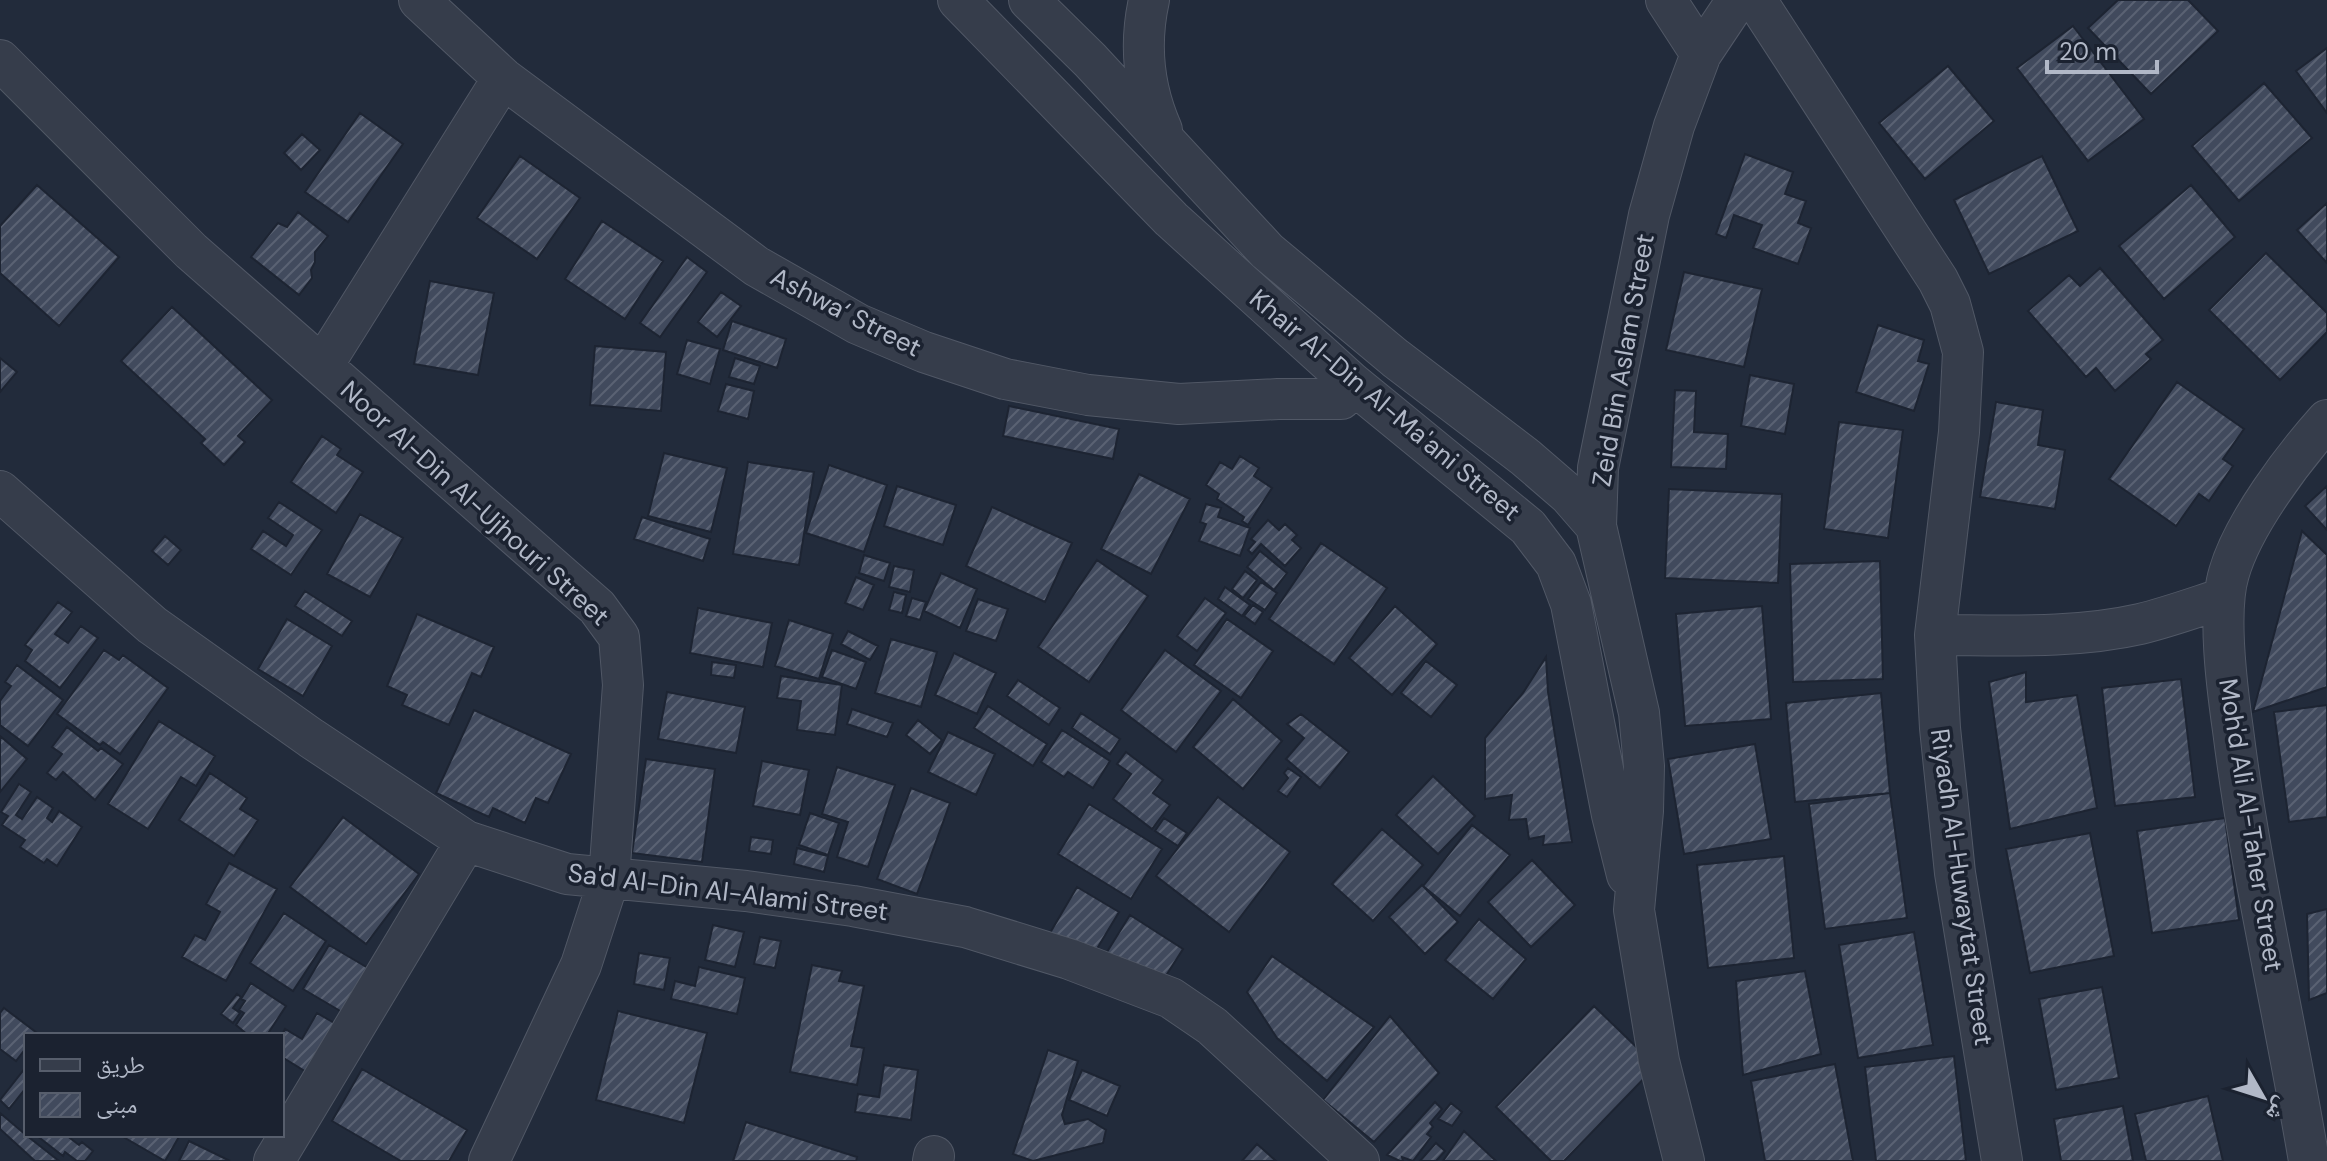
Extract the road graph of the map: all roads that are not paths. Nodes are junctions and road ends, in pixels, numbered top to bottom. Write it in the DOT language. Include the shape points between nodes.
graph roads {
  1 [pos="419,0"];
  2 [pos="958,0"];
  3 [pos="1029,0"];
  4 [pos="1149,0"];
  5 [pos="1666,0"];
  6 [pos="1737,0"];
  7 [pos="1756,0"];
  8 [pos="1701,54"];
  9 [pos="0,60"];
  10 [pos="503,78"];
  11 [pos="1168,144"];
  12 [pos="323,365"];
  13 [pos="1352,383"];
  14 [pos="2327,420"];
  15 [pos="0,491"];
  16 [pos="1596,526"];
  17 [pos="2224,598"];
  18 [pos="1935,635"];
  19 [pos="466,841"];
  20 [pos="609,879"];
  21 [pos="1634,910"];
  22 [pos="2315,1158"];
  23 [pos="274,1161"];
  24 [pos="489,1161"];
  25 [pos="1359,1161"];
  26 [pos="1684,1161"];
  27 [pos="2002,1161"];
  1 -- 10 [label="street, Ashwa‘ Street"];
  2 -- 13 [label="street, Khair Al-Din Al-Ma'ani Street" via="1171,219"];
  3 -- 11 [label="street, Khair Al-Din Al-Ma'ani Street"];
  4 -- 11 [label="street" via="1143,68"];
  5 -- 8 [label="street"];
  6 -- 8 [label="street, Zeid Bin Aslam Street"];
  7 -- 18 [label="street, Riyadh Al-Huwaytat Street" via="1938,280 1957,327 1963,352 1959,432"];
  8 -- 16 [label="street, Zeid Bin Aslam Street" via="1649,215 1598,468"];
  9 -- 12 [label="street, Noor Al-Din Al-Ujhouri Street" via="191,251"];
  10 -- 12 [label="street"];
  10 -- 13 [label="street, Ashwa‘ Street" via="756,266 858,324 924,352 1005,379 1088,395 1179,404 1341,399"];
  11 -- 16 [label="street, Khair Al-Din Al-Ma'ani Street" via="1267,251 1525,457"];
  12 -- 20 [label="street, Noor Al-Din Al-Ujhouri Street" via="597,607 619,637 623,685"];
  13 -- 21 [label="street, Khair Al-Din Al-Ma'ani Street" via="1528,527 1556,564 1571,604"];
  14 -- 17 [label="street, Moh'd Ali Al-Taher Street" via="2244,537"];
  15 -- 19 [label="street, Sa'd Al-Din Al-Alami Street" via="152,625"];
  16 -- 21 [label="street, Zeid Bin Aslam Street" via="1639,713 1643,811"];
  17 -- 18 [label="street" via="2110,629"];
  17 -- 22 [label="street, Moh'd Ali Al-Taher Street" via="2227,688 2239,780"];
  18 -- 27 [label="street, Riyadh Al-Huwaytat Street" via="1955,873"];
  19 -- 20 [label="street, Sa'd Al-Din Al-Alami Street" via="567,874"];
  19 -- 23 [label="street"];
  20 -- 24 [label="street, Noor Al-Din Al-Ujhouri Street" via="581,965"];
  20 -- 25 [label="street, Sa'd Al-Din Al-Alami Street" via="746,891 965,927 1125,980 1171,998 1212,1026"];
  21 -- 26 [label="street, Zeid Bin Aslam Street" via="1659,1061"];
}
